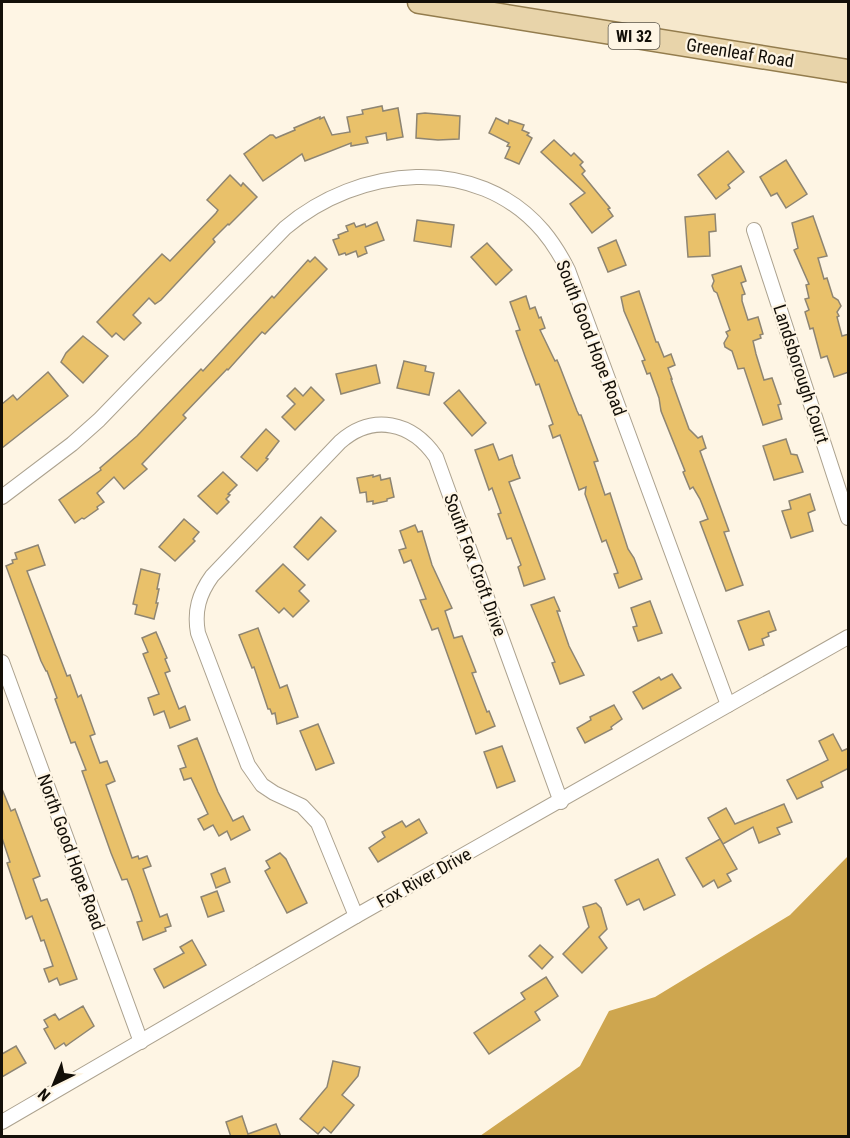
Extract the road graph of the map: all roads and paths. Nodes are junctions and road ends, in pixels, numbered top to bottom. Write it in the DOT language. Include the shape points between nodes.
graph roads {
  1 [pos="419,2"];
  2 [pos="849,71"];
  3 [pos="754,230"];
  4 [pos="2,497"];
  5 [pos="849,518"];
  6 [pos="849,637"];
  7 [pos="2,663"];
  8 [pos="728,705"];
  9 [pos="561,802"];
  10 [pos="356,916"];
  11 [pos="141,1042"];
  12 [pos="2,1122"];
  1 -- 2 [label="main road, Greenleaf Road / WI 32"];
  3 -- 5 [label="street, Landsborough Court"];
  4 -- 8 [label="street, South Good Hope Road" via="99,420 306,211 348,189 400,177 442,178 484,190 525,214 542,231 568,270"];
  6 -- 8 [label="street, Fox River Drive"];
  7 -- 11 [label="street, North Good Hope Road"];
  8 -- 9 [label="street, Fox River Drive"];
  9 -- 10 [label="street, Fox River Drive"];
  9 -- 10 [label="street, South Fox Croft Drive" via="436,457 417,436 402,428 364,427 346,437 322,460 212,576 199,599 196,622 248,765 262,785 302,806 318,823"];
  10 -- 11 [label="street, Fox River Drive"];
  11 -- 12 [label="street, Fox River Drive"];
}
